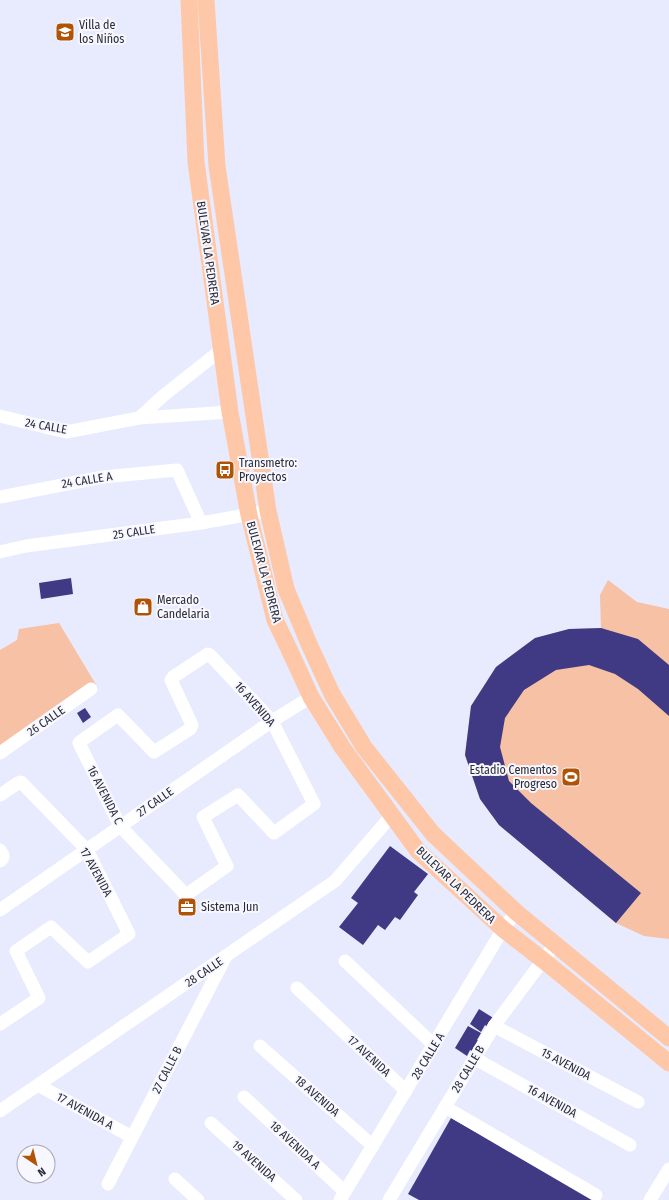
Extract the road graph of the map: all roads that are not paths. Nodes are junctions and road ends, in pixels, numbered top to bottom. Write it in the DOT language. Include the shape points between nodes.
graph roads {
  1 [pos="189,0"];
  2 [pos="206,0"];
  3 [pos="221,350"];
  4 [pos="230,412"];
  5 [pos="0,416"];
  6 [pos="139,418"];
  7 [pos="0,497"];
  8 [pos="268,511"];
  9 [pos="249,515"];
  10 [pos="201,522"];
  11 [pos="0,552"];
  12 [pos="91,688"];
  13 [pos="311,697"];
  14 [pos="272,721"];
  15 [pos="154,752"];
  16 [pos="0,753"];
  17 [pos="0,796"];
  18 [pos="392,815"];
  19 [pos="120,826"];
  20 [pos="87,850"];
  21 [pos="186,895"];
  22 [pos="0,910"];
  23 [pos="516,912"];
  24 [pos="503,929"];
  25 [pos="555,944"];
  26 [pos="225,957"];
  27 [pos="543,960"];
  28 [pos="345,961"];
  29 [pos="297,988"];
  30 [pos="0,1024"];
  31 [pos="494,1026"];
  32 [pos="669,1038"];
  33 [pos="434,1045"];
  34 [pos="260,1046"];
  35 [pos="474,1058"];
  36 [pos="669,1063"];
  37 [pos="38,1085"];
  38 [pos="406,1091"];
  39 [pos="244,1097"];
  40 [pos="638,1102"];
  41 [pos="445,1107"];
  42 [pos="0,1111"];
  43 [pos="211,1123"];
  44 [pos="132,1137"];
  45 [pos="630,1145"];
  46 [pos="373,1146"];
  47 [pos="669,1169"];
  48 [pos="175,1179"];
  49 [pos="108,1184"];
  50 [pos="596,1195"];
  51 [pos="343,1196"];
  52 [pos="654,1198"];
  53 [pos="198,1200"];
  54 [pos="296,1200"];
  55 [pos="389,1200"];
  1 -- 3 [label="main road, BULEVAR LA PEDRERA" via="196,162"];
  2 -- 8 [label="main road, BULEVAR LA PEDRERA" via="217,166"];
  3 -- 4 [label="main road, BULEVAR LA PEDRERA"];
  3 -- 6 [label="street"];
  4 -- 6 [label="street, 24 CALLE"];
  4 -- 9 [label="main road, BULEVAR LA PEDRERA"];
  5 -- 6 [label="street, 24 CALLE" via="66,432"];
  7 -- 10 [label="street, 24 CALLE A" via="103,477 176,470"];
  8 -- 9 [label="street, 25 CALLE"];
  8 -- 23 [label="main road, BULEVAR LA PEDRERA" via="286,589 332,694 364,747 433,834"];
  9 -- 10 [label="street, 25 CALLE"];
  9 -- 13 [label="main road, BULEVAR LA PEDRERA" via="275,620"];
  10 -- 11 [label="street, 25 CALLE" via="26,546"];
  12 -- 16 [label="street, 26 CALLE"];
  13 -- 14 [label="street, 27 CALLE"];
  13 -- 18 [label="main road, BULEVAR LA PEDRERA" via="342,747"];
  14 -- 15 [label="street, 16 AVENIDA" via="208,654 171,680 191,728"];
  14 -- 19 [label="street, 27 CALLE"];
  14 -- 21 [label="street, 16 AVENIDA" via="314,804 274,833 238,795 203,817 227,866"];
  15 -- 19 [label="street, 16 AVENIDA C" via="118,715 81,740 80,743"];
  17 -- 20 [label="street, 17 AVENIDA" via="21,782"];
  18 -- 24 [label="main road, BULEVAR LA PEDRERA" via="418,851"];
  18 -- 26 [label="street, 28 CALLE" via="335,881"];
  19 -- 20 [label="street, 27 CALLE"];
  19 -- 21 [label="street, 16 AVENIDA C"];
  20 -- 22 [label="street, 27 CALLE"];
  20 -- 30 [label="street, 17 AVENIDA" via="129,934 88,962 51,927 16,951 40,998"];
  23 -- 24 [label="street, 28 CALLE A"];
  23 -- 25 [label="main road, BULEVAR LA PEDRERA"];
  24 -- 27 [label="main road, BULEVAR LA PEDRERA"];
  24 -- 33 [label="street, 28 CALLE A"];
  25 -- 27 [label="street, 28 CALLE B"];
  25 -- 32 [label="main road, BULEVAR LA PEDRERA"];
  26 -- 37 [label="street, 28 CALLE"];
  26 -- 44 [label="street, 27 CALLE B"];
  27 -- 31 [label="street, 28 CALLE B"];
  27 -- 36 [label="main road, BULEVAR LA PEDRERA"];
  28 -- 33 [label="street"];
  29 -- 38 [label="street, 17 AVENIDA"];
  31 -- 35 [label="street, 28 CALLE B"];
  31 -- 40 [label="street, 15 AVENIDA"];
  33 -- 38 [label="street, 28 CALLE A"];
  34 -- 46 [label="street, 18 AVENIDA"];
  35 -- 41 [label="street, 28 CALLE B"];
  35 -- 45 [label="street, 16 AVENIDA"];
  37 -- 42 [label="street, 28 CALLE"];
  37 -- 44 [label="street, 17 AVENIDA A"];
  38 -- 46 [label="street, 28 CALLE A"];
  39 -- 51 [label="street, 18 AVENIDA A"];
  41 -- 50 [label="street"];
  41 -- 55 [label="street, 28 CALLE B"];
  43 -- 54 [label="street, 19 AVENIDA"];
  44 -- 49 [label="street, 27 CALLE B"];
  46 -- 51 [label="street, 28 CALLE A"];
  47 -- 52 [label="street"];
  48 -- 53 [label="street"];
}
